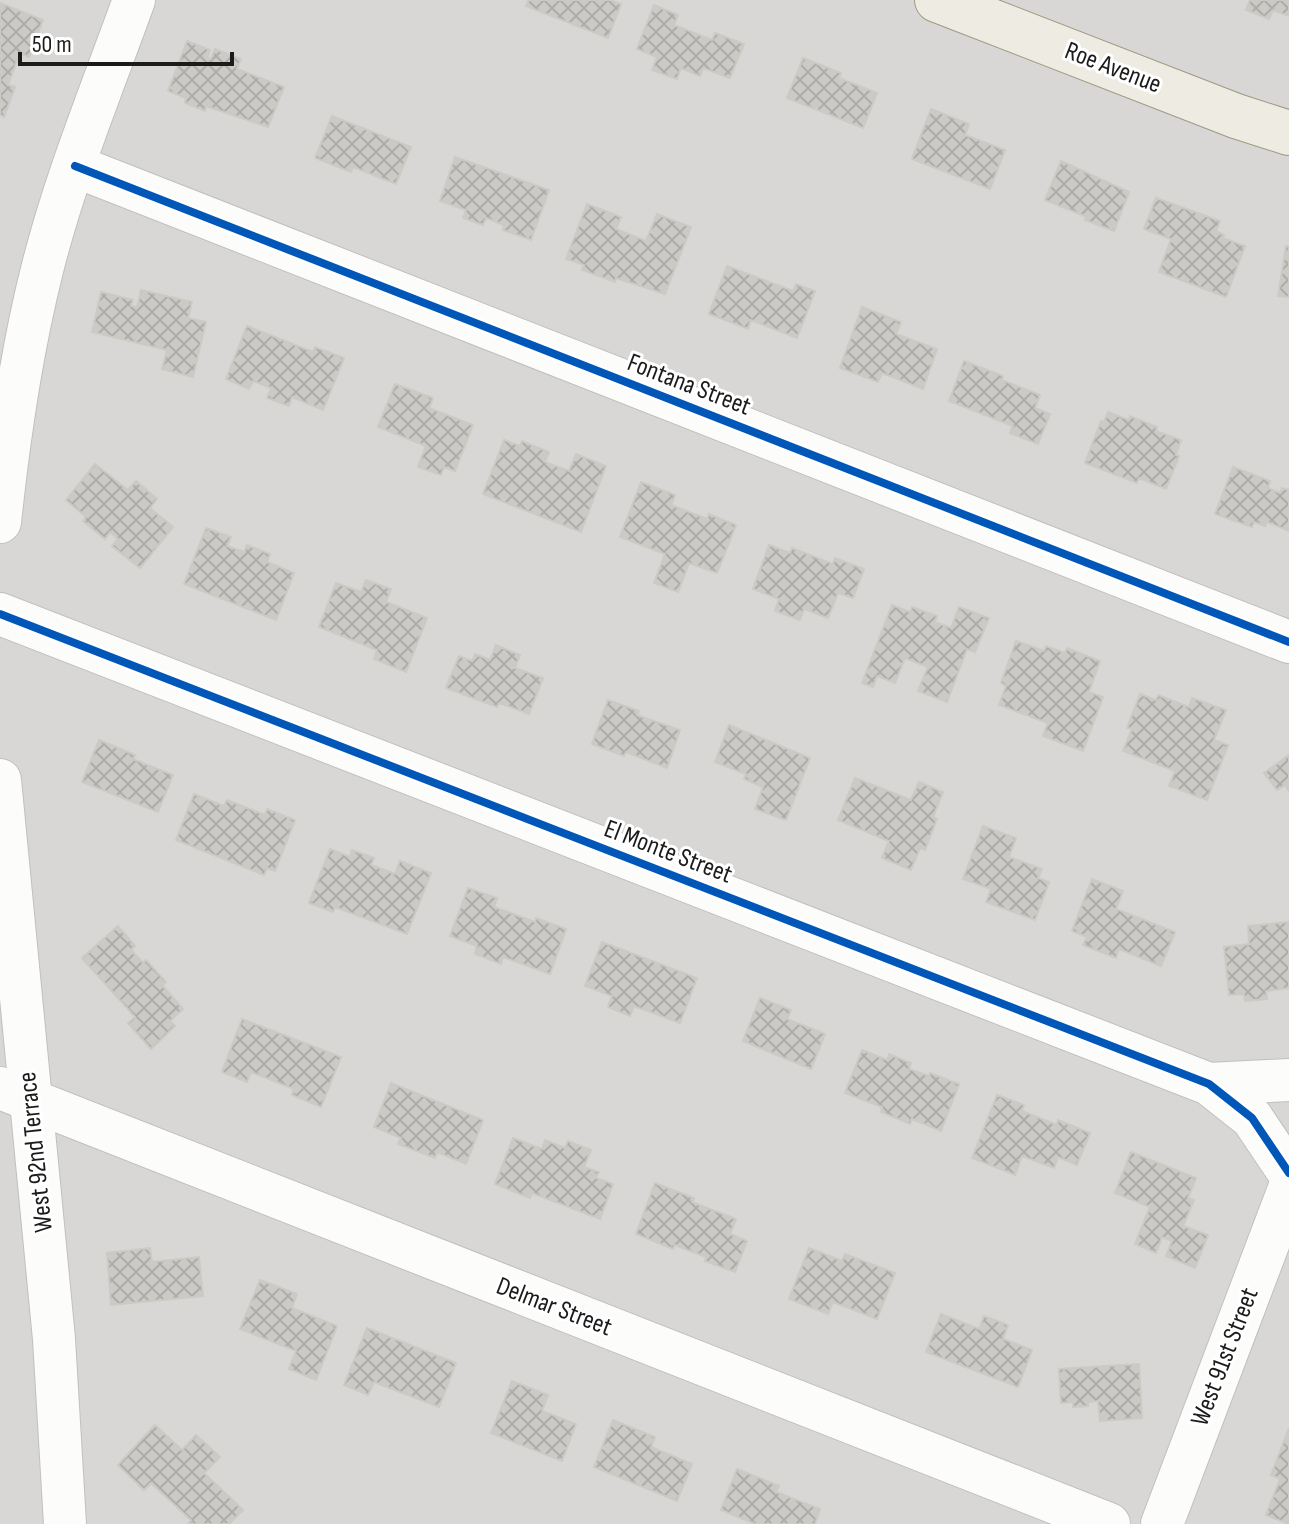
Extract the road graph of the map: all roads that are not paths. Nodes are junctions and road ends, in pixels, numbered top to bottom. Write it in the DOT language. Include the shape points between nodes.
graph roads {
  1 [pos="134,0"];
  2 [pos="937,0"];
  3 [pos="1289,133"];
  4 [pos="75,166"];
  5 [pos="0,522"];
  6 [pos="0,614"];
  7 [pos="1289,642"];
  8 [pos="0,780"];
  9 [pos="1289,1080"];
  10 [pos="1209,1084"];
  11 [pos="16,1094"];
  12 [pos="1289,1173"];
  13 [pos="1289,1189"];
  14 [pos="65,1524"];
  15 [pos="1109,1524"];
  16 [pos="1162,1524"];
  1 -- 4 [label="street"];
  2 -- 3 [label="main road, Roe Avenue"];
  4 -- 5 [label="street" via="26,337"];
  4 -- 7 [label="street, Fontana Street"];
  6 -- 10 [label="street, El Monte Street"];
  8 -- 11 [label="street, West 92nd Terrace"];
  9 -- 10 [label="street, El Monte Street"];
  10 -- 12 [label="street, El Monte Street" via="1252,1118"];
  11 -- 14 [label="street, West 92nd Terrace" via="54,1339"];
  11 -- 15 [label="street, Delmar Street"];
  13 -- 16 [label="street, West 91st Street"];
}
